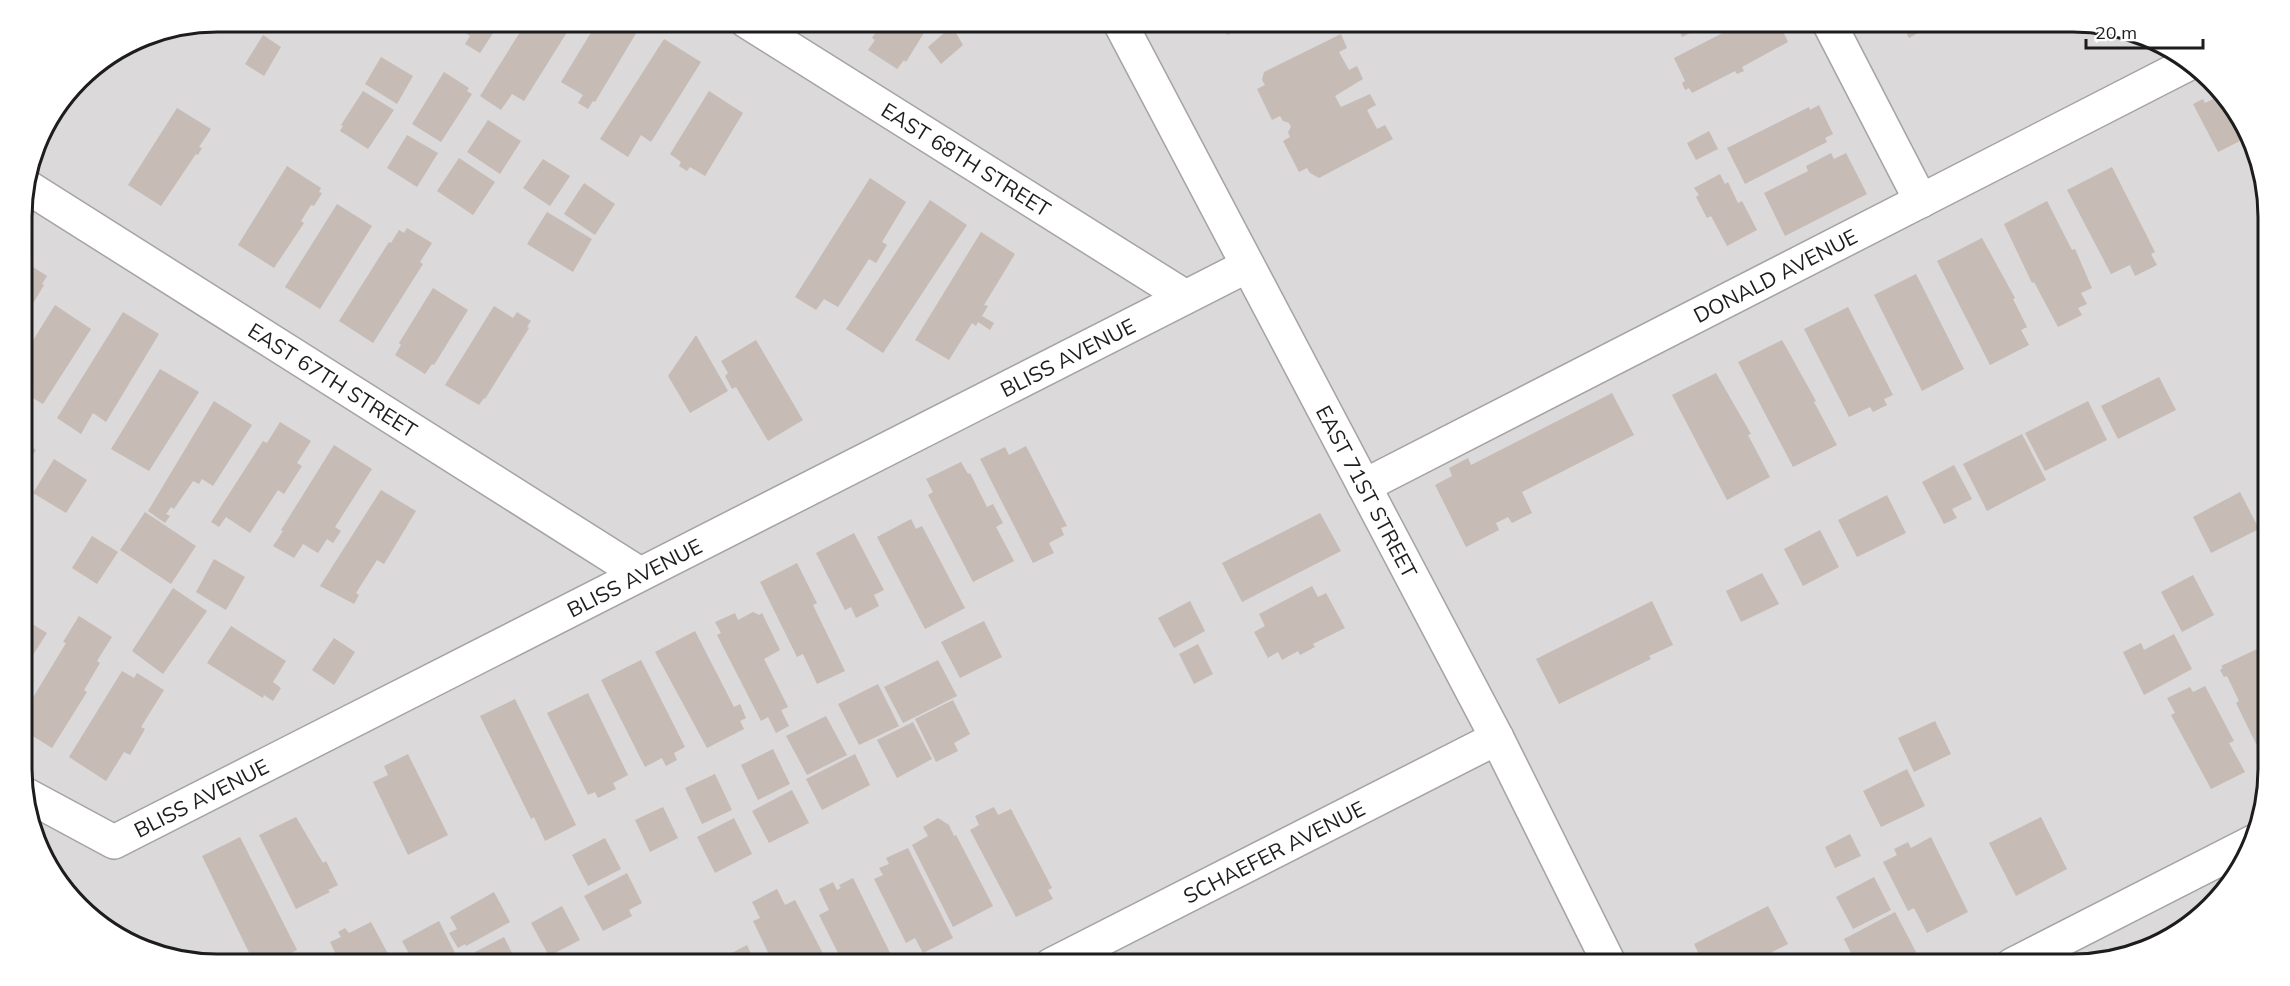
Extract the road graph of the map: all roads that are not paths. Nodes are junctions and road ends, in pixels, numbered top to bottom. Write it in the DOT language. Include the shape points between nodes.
graph roads {
  1 [pos="762,31"];
  2 [pos="1124,31"];
  3 [pos="1833,31"];
  4 [pos="2182,67"];
  5 [pos="33,191"];
  6 [pos="1921,201"];
  7 [pos="1247,266"];
  8 [pos="1184,296"];
  9 [pos="1364,486"];
  10 [pos="640,574"];
  11 [pos="1497,738"];
  12 [pos="34,799"];
  13 [pos="2240,848"];
  14 [pos="1073,954"];
  15 [pos="1605,954"];
  16 [pos="2034,954"];
  1 -- 8 [label="street, EAST 68TH STREET"];
  2 -- 7 [label="street, EAST 71ST STREET"];
  3 -- 6 [label="street"];
  4 -- 6 [label="street, DONALD AVENUE"];
  5 -- 10 [label="street, EAST 67TH STREET"];
  6 -- 9 [label="street, DONALD AVENUE"];
  7 -- 8 [label="street, BLISS AVENUE"];
  7 -- 9 [label="street, EAST 71ST STREET"];
  8 -- 10 [label="street, BLISS AVENUE"];
  9 -- 11 [label="street, EAST 71ST STREET"];
  10 -- 12 [label="street, BLISS AVENUE" via="114,842"];
  11 -- 14 [label="street, SCHAEFER AVENUE"];
  11 -- 15 [label="street, EAST 71ST STREET"];
  13 -- 16 [label="street"];
}
